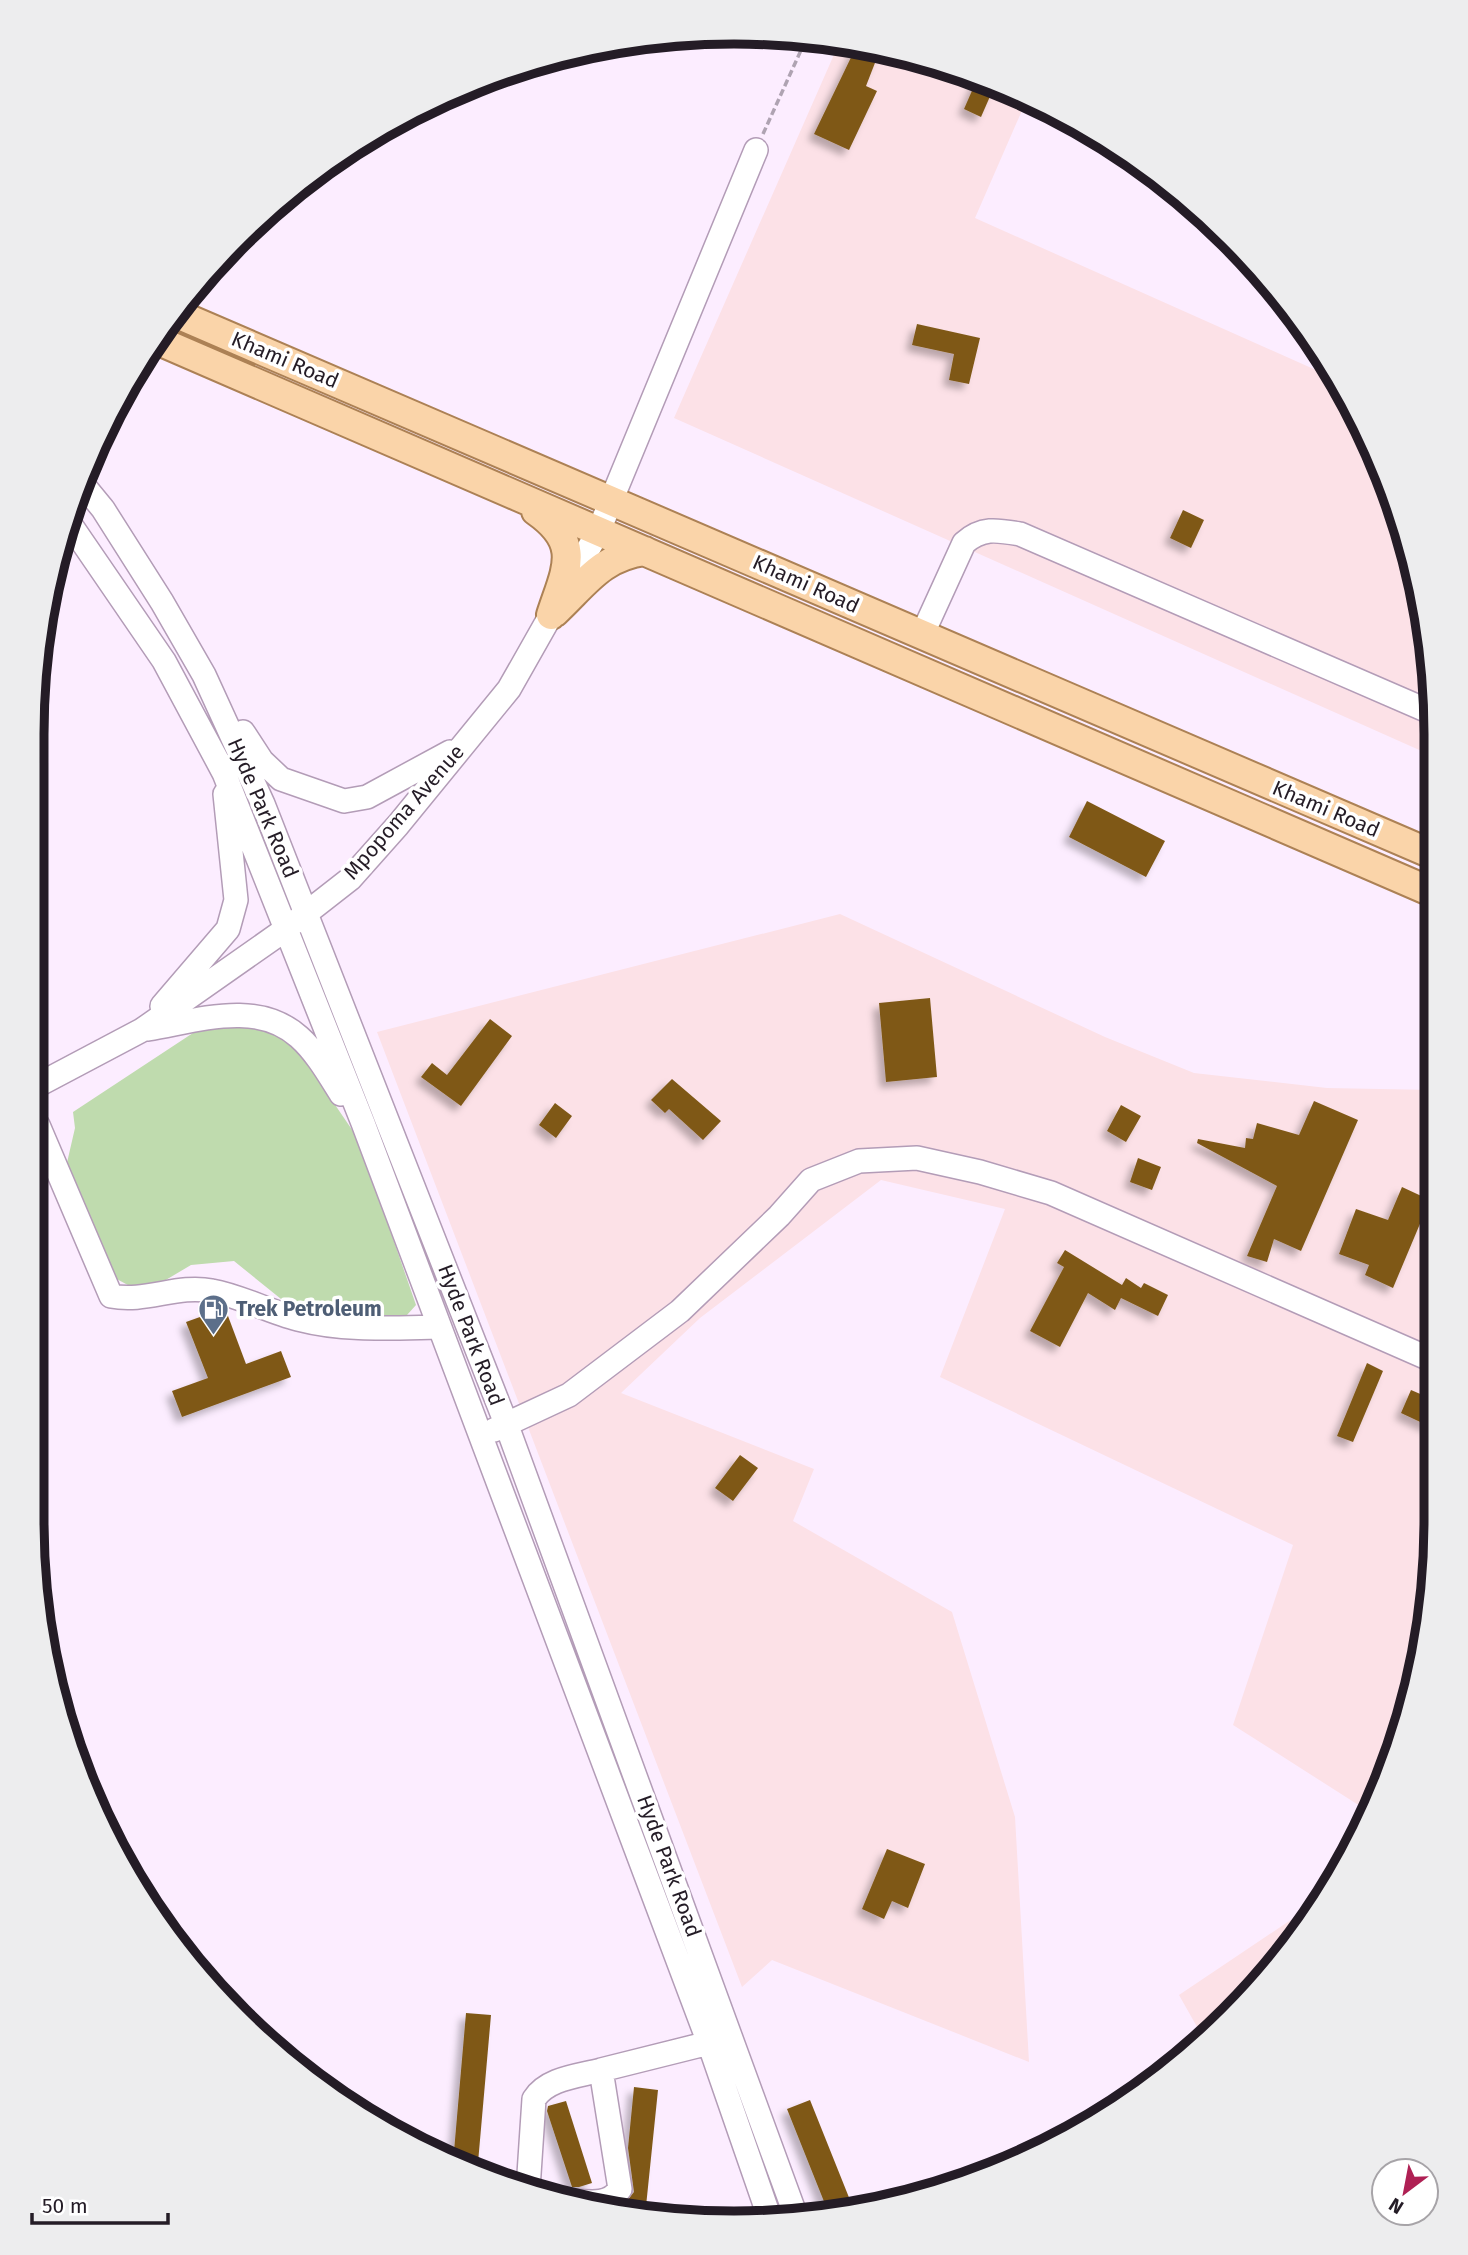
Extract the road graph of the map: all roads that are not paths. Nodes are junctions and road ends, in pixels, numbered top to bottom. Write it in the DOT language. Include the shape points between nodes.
graph roads {
  1 [pos="756,150"];
  2 [pos="184,317"];
  3 [pos="165,344"];
  4 [pos="88,491"];
  5 [pos="516,497"];
  6 [pos="612,500"];
  7 [pos="74,530"];
  8 [pos="599,530"];
  9 [pos="645,551"];
  10 [pos="551,615"];
  11 [pos="922,635"];
  12 [pos="204,675"];
  13 [pos="1423,709"];
  14 [pos="460,746"];
  15 [pos="224,773"];
  16 [pos="1424,851"];
  17 [pos="1424,889"];
  18 [pos="307,912"];
  19 [pos="286,929"];
  20 [pos="142,1030"];
  21 [pos="44,1082"];
  22 [pos="363,1124"];
  23 [pos="44,1139"];
  24 [pos="437,1327"];
  25 [pos="1424,1357"];
  26 [pos="507,1426"];
  27 [pos="479,1434"];
  28 [pos="709,2043"];
  29 [pos="601,2070"];
  30 [pos="529,2180"];
  31 [pos="611,2200"];
  32 [pos="793,2208"];
  33 [pos="768,2210"];
  1 -- 6 [label="street, Mpopoma Avenue"];
  2 -- 6 [label="main road, Khami Road"];
  3 -- 5 [label="main road"];
  4 -- 12 [label="street, Hyde Park Road" via="162,601"];
  5 -- 8 [label="main road, Khami Road"];
  5 -- 10 [label="main road" via="564,536 566,571"];
  6 -- 8 [label="street, Mpopoma Avenue"];
  6 -- 11 [label="main road, Khami Road"];
  7 -- 15 [label="street, Hyde Park Road" via="163,661"];
  8 -- 9 [label="main road, Khami Road"];
  8 -- 10 [label="street, Mpopoma Avenue"];
  9 -- 10 [label="main road" via="610,560"];
  9 -- 17 [label="main road, Khami Road"];
  10 -- 14 [label="street, Mpopoma Avenue" via="509,689"];
  11 -- 13 [label="street" via="964,542 975,533 992,529 1020,534"];
  11 -- 16 [label="main road, Khami Road"];
  12 -- 14 [label="street" via="262,761 281,779 344,801 367,797"];
  12 -- 18 [label="street, Hyde Park Road"];
  14 -- 18 [label="street, Mpopoma Avenue" via="350,879"];
  15 -- 19 [label="street, Hyde Park Road"];
  15 -- 20 [label="street" via="236,900 228,929"];
  18 -- 19 [label="street, Mpopoma Avenue"];
  18 -- 26 [label="street, Hyde Park Road"];
  19 -- 20 [label="street, Mpopoma Avenue"];
  19 -- 22 [label="street, Hyde Park Road"];
  20 -- 21 [label="street, Mpopoma Avenue"];
  20 -- 22 [label="street" via="235,1014 271,1020 299,1037"];
  22 -- 24 [label="street, Hyde Park Road"];
  23 -- 24 [label="street" via="111,1296 129,1300 175,1290 210,1290 327,1326"];
  24 -- 27 [label="street, Hyde Park Road"];
  25 -- 26 [label="street" via="1051,1194 916,1158 859,1161 811,1180 680,1311 569,1395"];
  26 -- 27 [label="street"];
  26 -- 32 [label="street, Hyde Park Road"];
  27 -- 28 [label="street, Hyde Park Road"];
  28 -- 29 [label="street"];
  28 -- 33 [label="street, Hyde Park Road"];
  29 -- 30 [label="street" via="547,2085 534,2099"];
  29 -- 31 [label="street" via="620,2189"];
}
